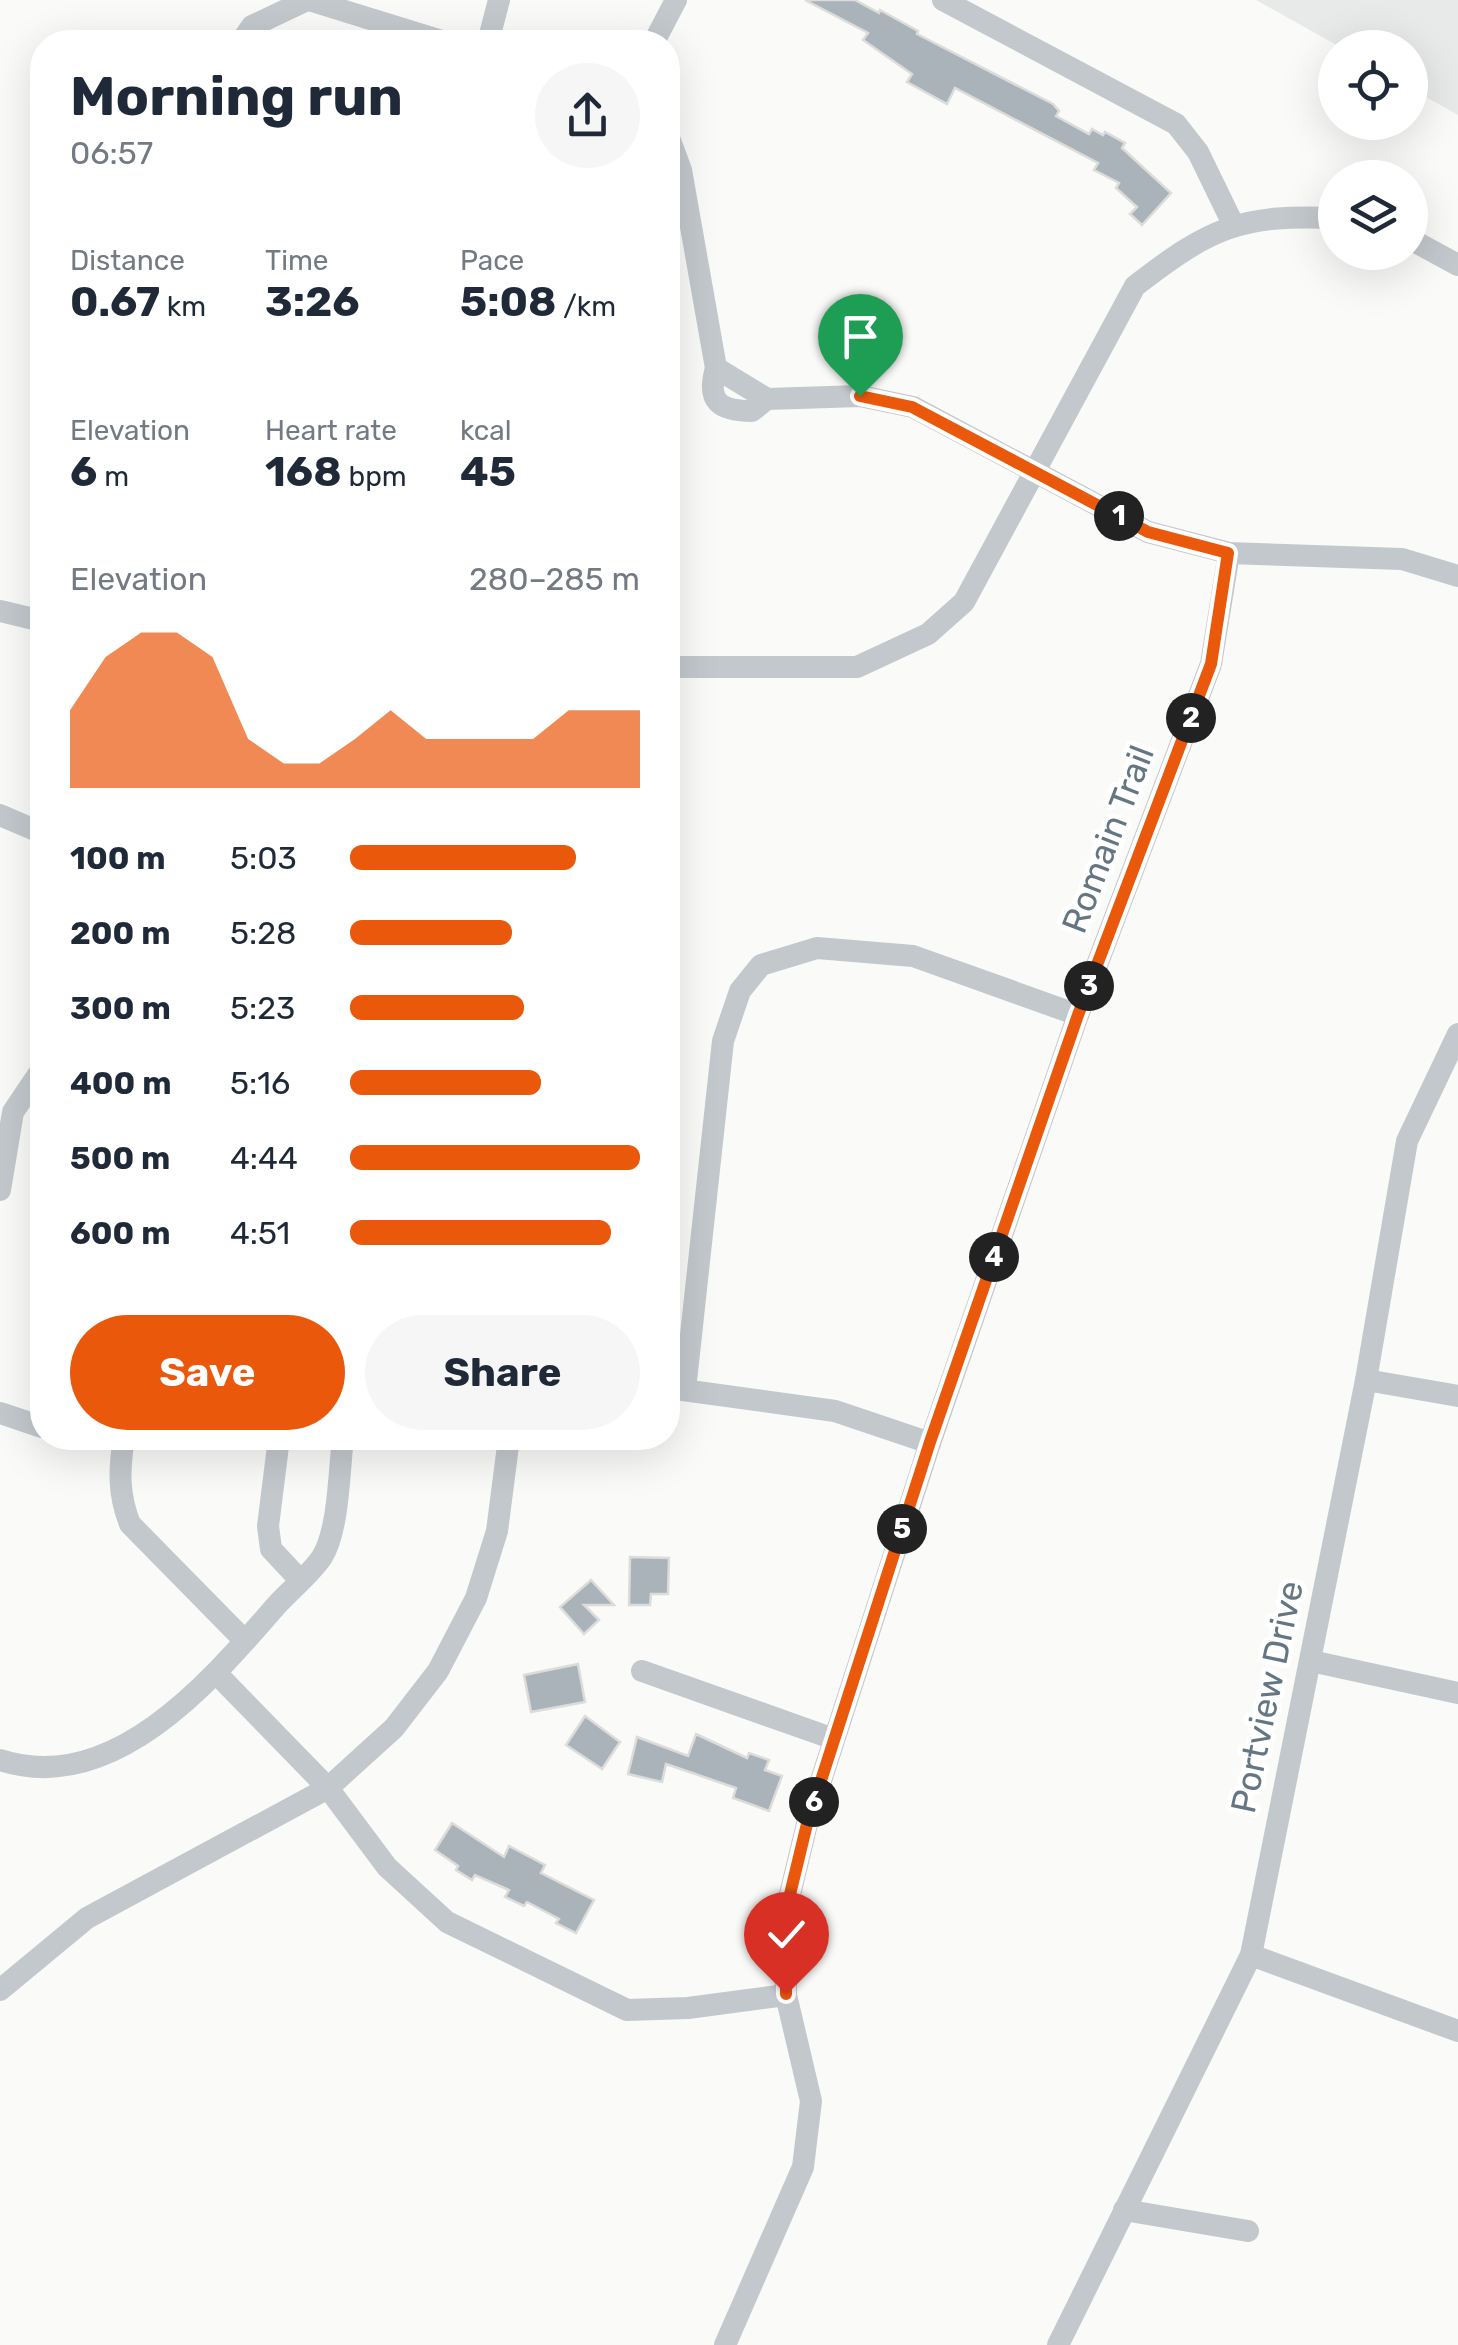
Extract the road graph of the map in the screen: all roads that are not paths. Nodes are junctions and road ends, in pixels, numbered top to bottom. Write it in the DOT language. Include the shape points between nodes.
graph roads {
  1 [pos="308,0"];
  2 [pos="498,0"];
  3 [pos="676,0"];
  4 [pos="943,0"];
  5 [pos="249,30"];
  6 [pos="406,30"];
  7 [pos="491,30"];
  8 [pos="660,30"];
  9 [pos="680,167"];
  10 [pos="1318,217"];
  11 [pos="1233,224"];
  12 [pos="1428,249"];
  13 [pos="1458,265"];
  14 [pos="1036,471"];
  15 [pos="1228,553"];
  16 [pos="1458,576"];
  17 [pos="0,611"];
  18 [pos="30,618"];
  19 [pos="680,667"];
  20 [pos="0,815"];
  21 [pos="30,828"];
  22 [pos="1078,1015"];
  23 [pos="1458,1034"];
  24 [pos="30,1087"];
  25 [pos="0,1190"];
  26 [pos="680,1359"];
  27 [pos="1366,1380"];
  28 [pos="680,1390"];
  29 [pos="1458,1396"];
  30 [pos="0,1413"];
  31 [pos="30,1424"];
  32 [pos="930,1442"];
  33 [pos="122,1450"];
  34 [pos="278,1450"];
  35 [pos="342,1450"];
  36 [pos="508,1450"];
  37 [pos="299,1579"];
  38 [pos="246,1641"];
  39 [pos="1311,1661"];
  40 [pos="642,1671"];
  41 [pos="217,1674"];
  42 [pos="1458,1693"];
  43 [pos="834,1740"];
  44 [pos="0,1760"];
  45 [pos="328,1788"];
  46 [pos="1250,1955"];
  47 [pos="0,1990"];
  48 [pos="786,1994"];
  49 [pos="1458,2031"];
  50 [pos="1124,2210"];
  51 [pos="1248,2231"];
  52 [pos="725,2345"];
  53 [pos="1058,2345"];
  1 -- 5 [label="street"];
  1 -- 6 [label="street"];
  2 -- 7 [label="street"];
  3 -- 8 [label="street"];
  4 -- 11 [label="street" via="1176,124 1198,152"];
  9 -- 14 [label="street" via="716,368 767,399 860,396 912,407"];
  10 -- 11 [label="street"];
  11 -- 14 [label="street" via="1182,250 1135,286"];
  12 -- 13 [label="street"];
  14 -- 15 [label="street" via="1148,532"];
  14 -- 19 [label="street" via="964,602 928,634 857,666"];
  15 -- 16 [label="street" via="1402,559"];
  15 -- 22 [label="street, Romain Trail" via="1211,664"];
  17 -- 18 [label="street"];
  20 -- 21 [label="street"];
  22 -- 26 [label="street" via="913,956 817,948 760,965 740,991 723,1041"];
  22 -- 32 [label="street, Romain Trail"];
  23 -- 27 [label="street, Portview Drive" via="1408,1140"];
  24 -- 25 [label="street" via="13,1112"];
  27 -- 29 [label="street"];
  27 -- 39 [label="street, Portview Drive"];
  28 -- 32 [label="street" via="835,1411"];
  30 -- 31 [label="street"];
  32 -- 43 [label="street, Romain Trail"];
  33 -- 38 [label="street" via="118,1472 130,1524"];
  34 -- 37 [label="street" via="270,1549"];
  35 -- 37 [label="street" via="334,1519 322,1556"];
  36 -- 45 [label="street" via="497,1531 476,1598 438,1672"];
  37 -- 38 [label="street"];
  38 -- 41 [label="street"];
  39 -- 42 [label="street"];
  39 -- 46 [label="street, Portview Drive"];
  40 -- 43 [label="street"];
  41 -- 44 [label="street" via="158,1726 100,1758 26,1768"];
  41 -- 45 [label="street"];
  43 -- 48 [label="street, Romain Trail" via="785,1915"];
  45 -- 47 [label="street" via="87,1918"];
  45 -- 48 [label="street" via="386,1867 446,1922 627,2010"];
  46 -- 49 [label="street"];
  46 -- 50 [label="street, Portview Drive"];
  48 -- 52 [label="street, Romain Trail" via="811,2101 804,2167"];
  50 -- 51 [label="street"];
  50 -- 53 [label="street, Portview Drive"];
}
